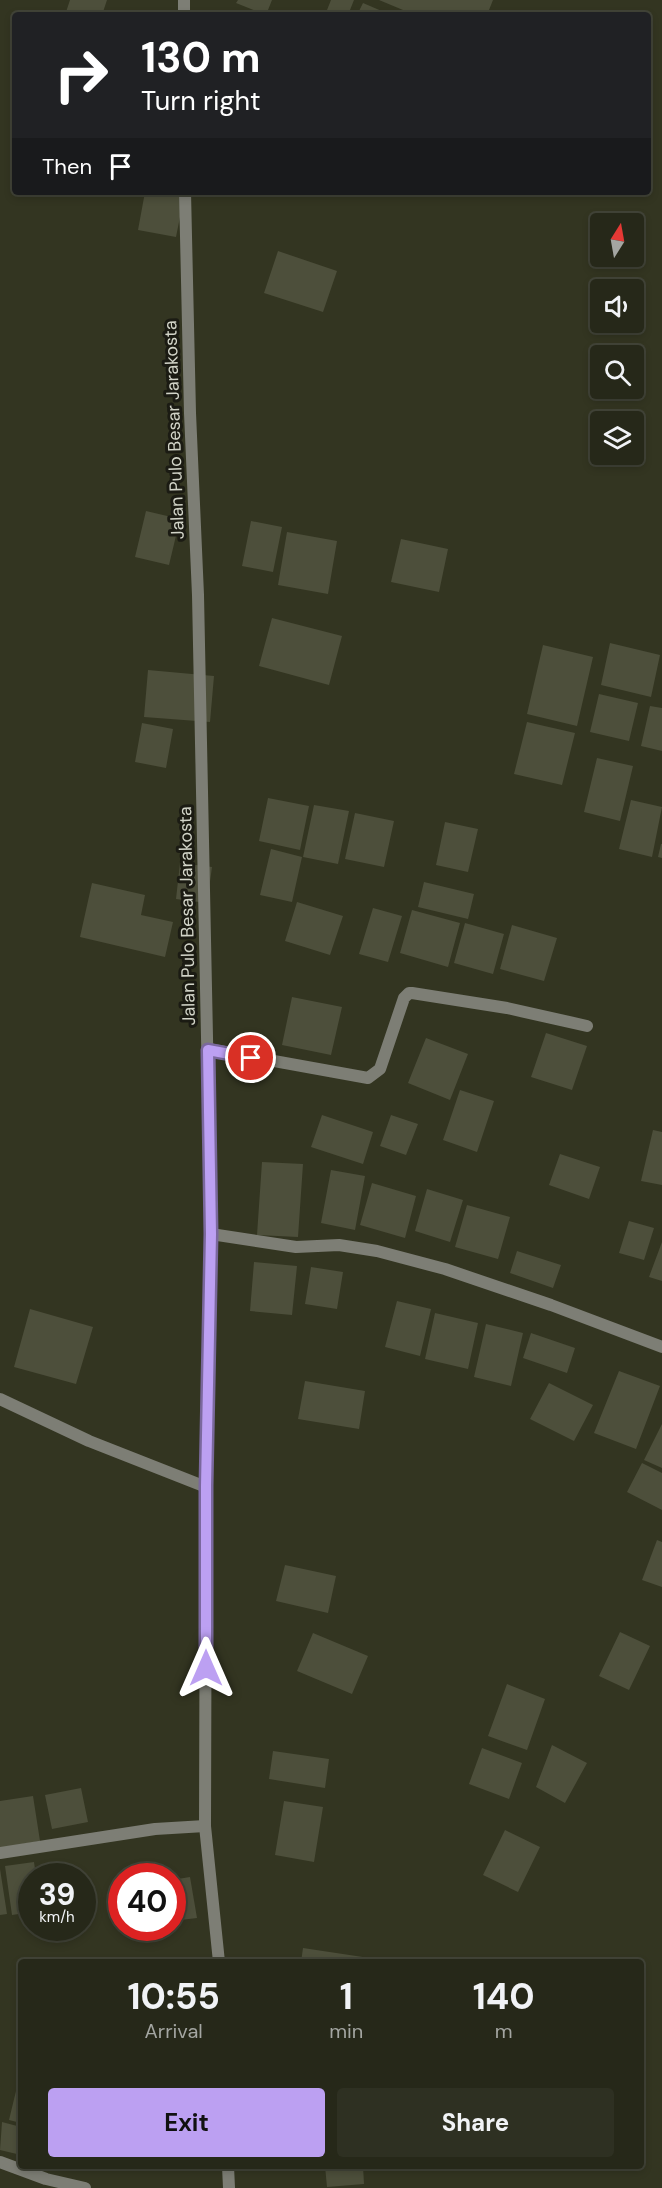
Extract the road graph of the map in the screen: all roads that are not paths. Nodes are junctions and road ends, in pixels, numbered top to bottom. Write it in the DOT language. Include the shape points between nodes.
graph roads {
  1 [pos="185,195"];
  2 [pos="587,1026"];
  3 [pos="208,1050"];
  4 [pos="211,1234"];
  5 [pos="662,1347"];
  6 [pos="0,1399"];
  7 [pos="206,1486"];
  8 [pos="205,1826"];
  9 [pos="0,1853"];
  10 [pos="219,1959"];
  11 [pos="0,2162"];
  12 [pos="18,2169"];
  13 [pos="19,2169"];
  14 [pos="228,2169"];
  15 [pos="85,2188"];
  16 [pos="229,2188"];
  1 -- 3 [label="street, Jalan Pulo Besar Jarakosta"];
  2 -- 3 [label="street" via="507,1008 408,993 380,1069 368,1078"];
  3 -- 4 [label="street, Jalan Pulo Besar Jarakosta"];
  4 -- 5 [label="street" via="296,1247 339,1245 377,1251 552,1305"];
  4 -- 7 [label="street, Jalan Pulo Besar Jarakosta"];
  6 -- 7 [label="street" via="88,1441"];
  7 -- 8 [label="street, Jalan Pulo Besar Jarakosta"];
  8 -- 9 [label="street" via="154,1829"];
  8 -- 10 [label="street, Jalan Pulo Besar Jarakosta"];
  11 -- 12 [label="street"];
  13 -- 15 [label="street"];
  14 -- 16 [label="street"];
}
